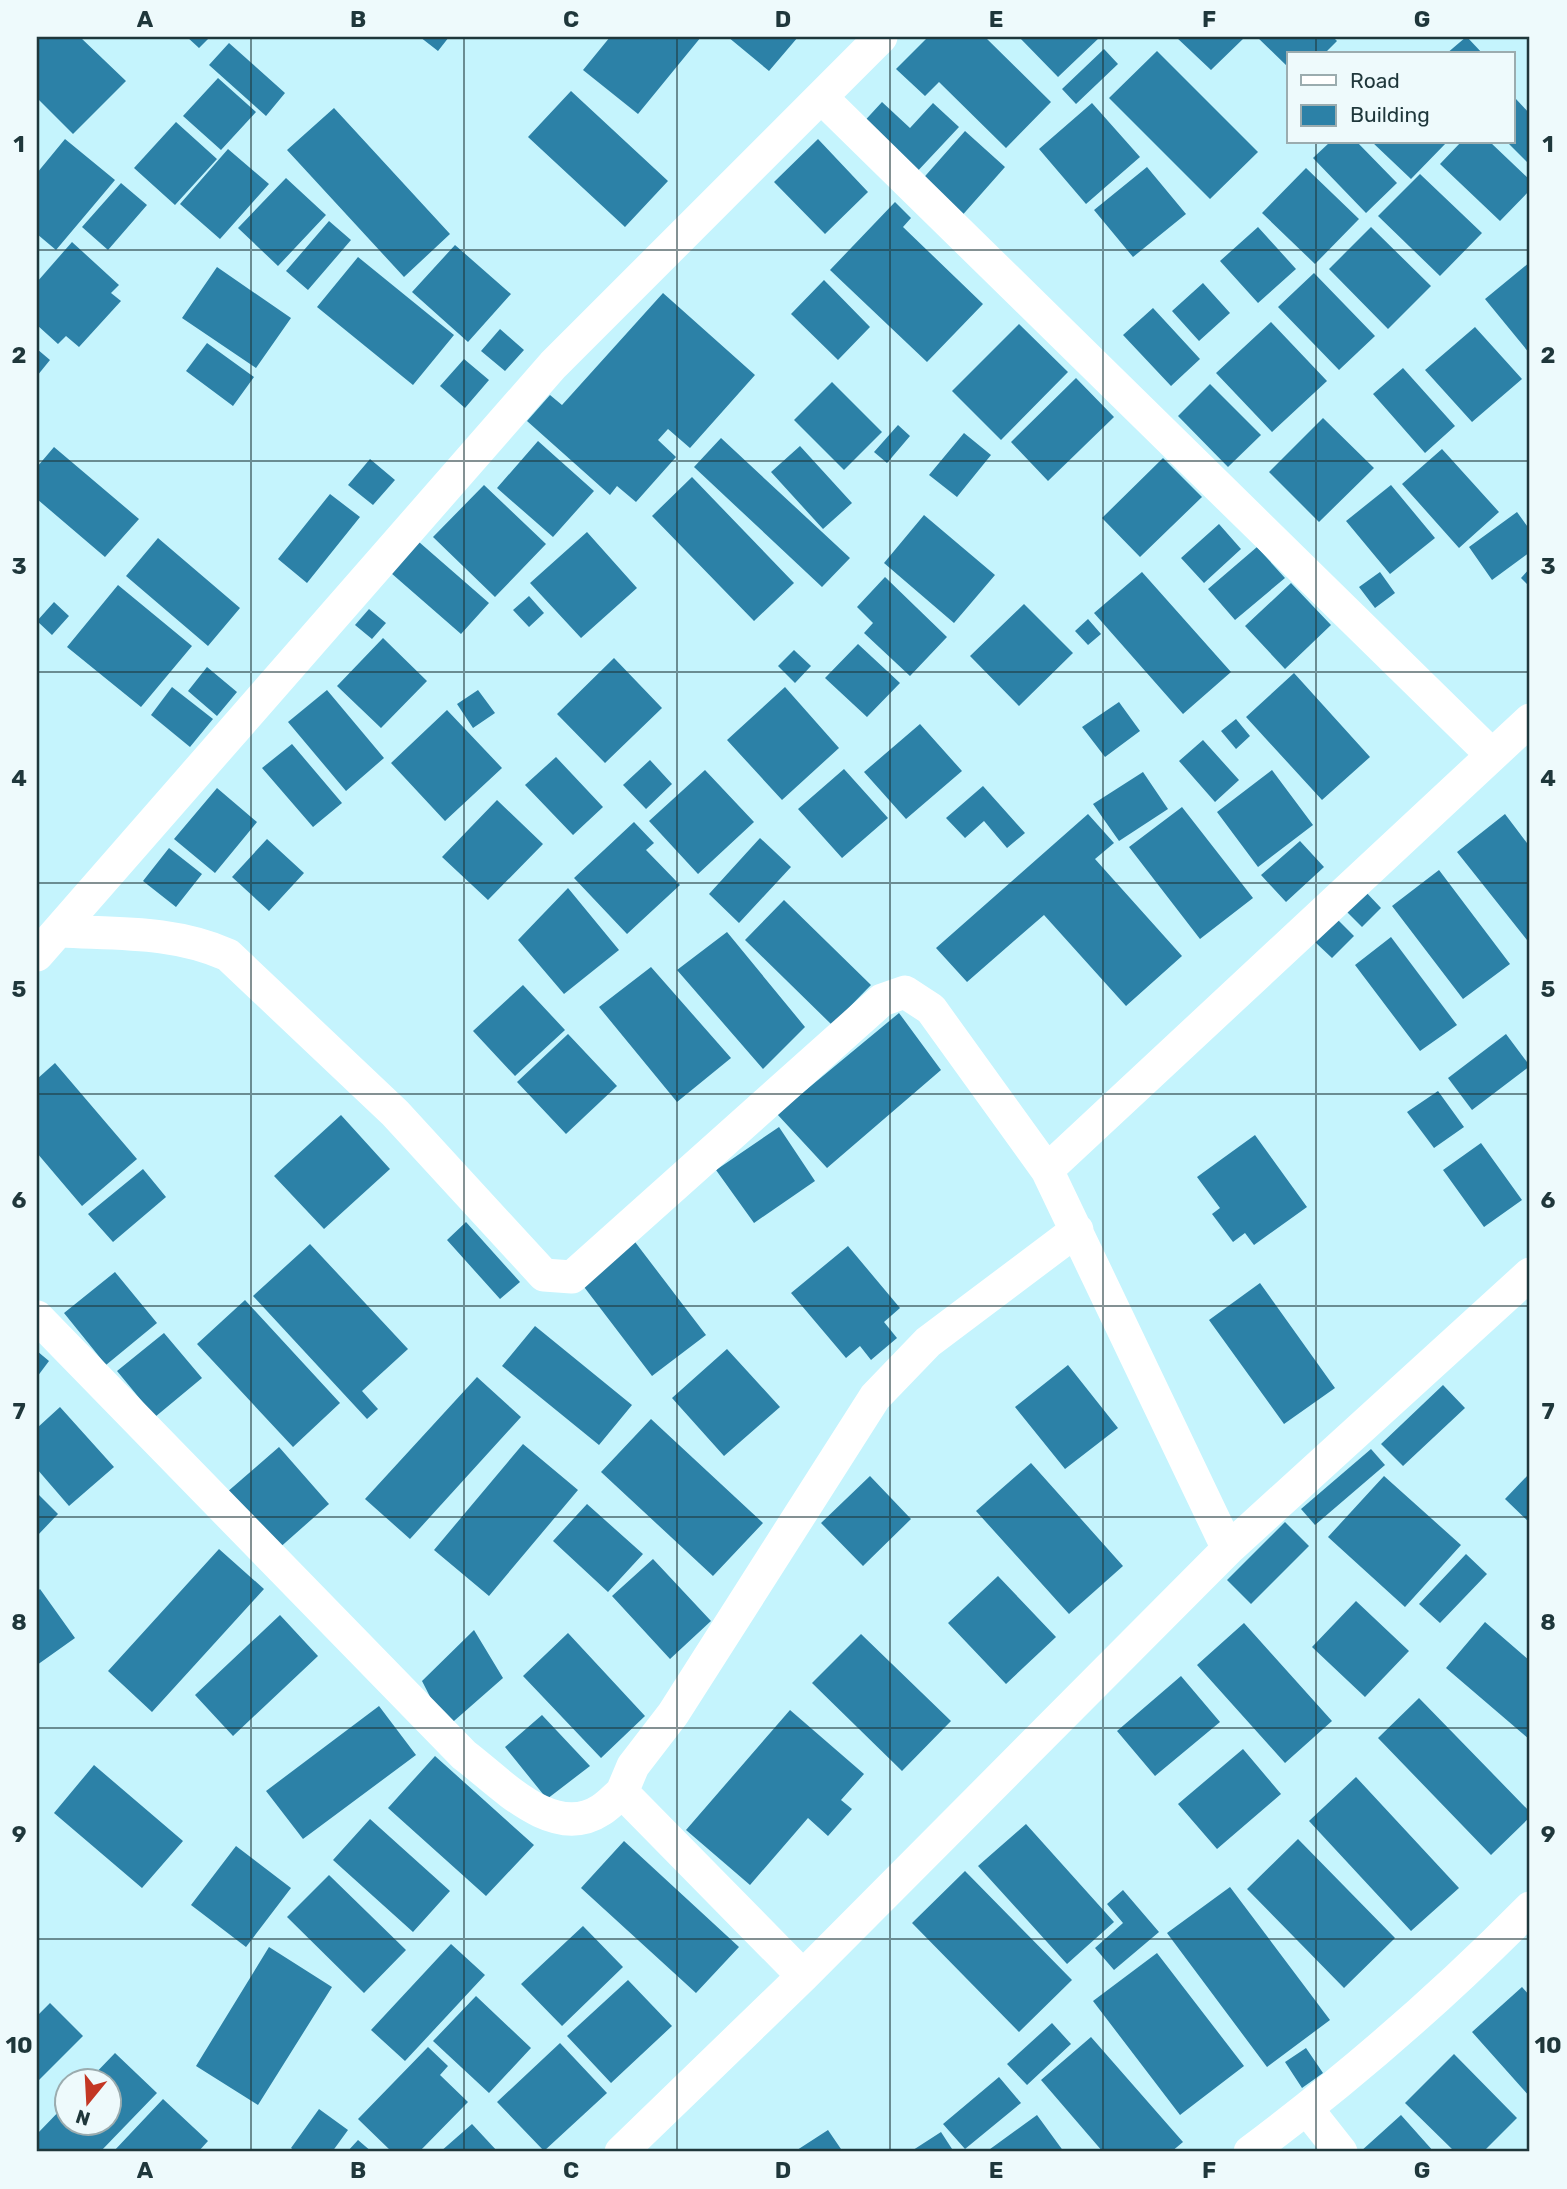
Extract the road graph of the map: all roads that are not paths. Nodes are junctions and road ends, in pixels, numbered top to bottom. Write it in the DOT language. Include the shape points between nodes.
graph roads {
  1 [pos="881,37"];
  2 [pos="821,97"];
  3 [pos="1530,720"];
  4 [pos="1492,754"];
  5 [pos="61,931"];
  6 [pos="37,955"];
  7 [pos="1047,1170"];
  8 [pos="1077,1230"];
  9 [pos="1530,1274"];
  10 [pos="37,1317"];
  11 [pos="1228,1549"];
  12 [pos="622,1792"];
  13 [pos="1530,1908"];
  14 [pos="803,1976"];
  15 [pos="1307,2109"];
  16 [pos="621,2152"];
  17 [pos="1250,2152"];
  18 [pos="1341,2152"];
  1 -- 2 [label="street"];
  2 -- 4 [label="street"];
  2 -- 5 [label="street" via="553,365"];
  3 -- 4 [label="street"];
  4 -- 7 [label="street"];
  5 -- 6 [label="street"];
  5 -- 7 [label="street" via="173,937 200,942 228,955 395,1113 544,1275 572,1277 882,1000 905,992 931,1009"];
  7 -- 8 [label="street"];
  8 -- 11 [label="street"];
  8 -- 12 [label="street" via="928,1342 875,1397 673,1714 633,1766"];
  9 -- 11 [label="street"];
  10 -- 12 [label="street" via="464,1755 539,1811 568,1821 600,1812"];
  11 -- 14 [label="street"];
  12 -- 14 [label="street"];
  13 -- 15 [label="street"];
  14 -- 16 [label="street"];
  15 -- 17 [label="street"];
  15 -- 18 [label="street"];
}
